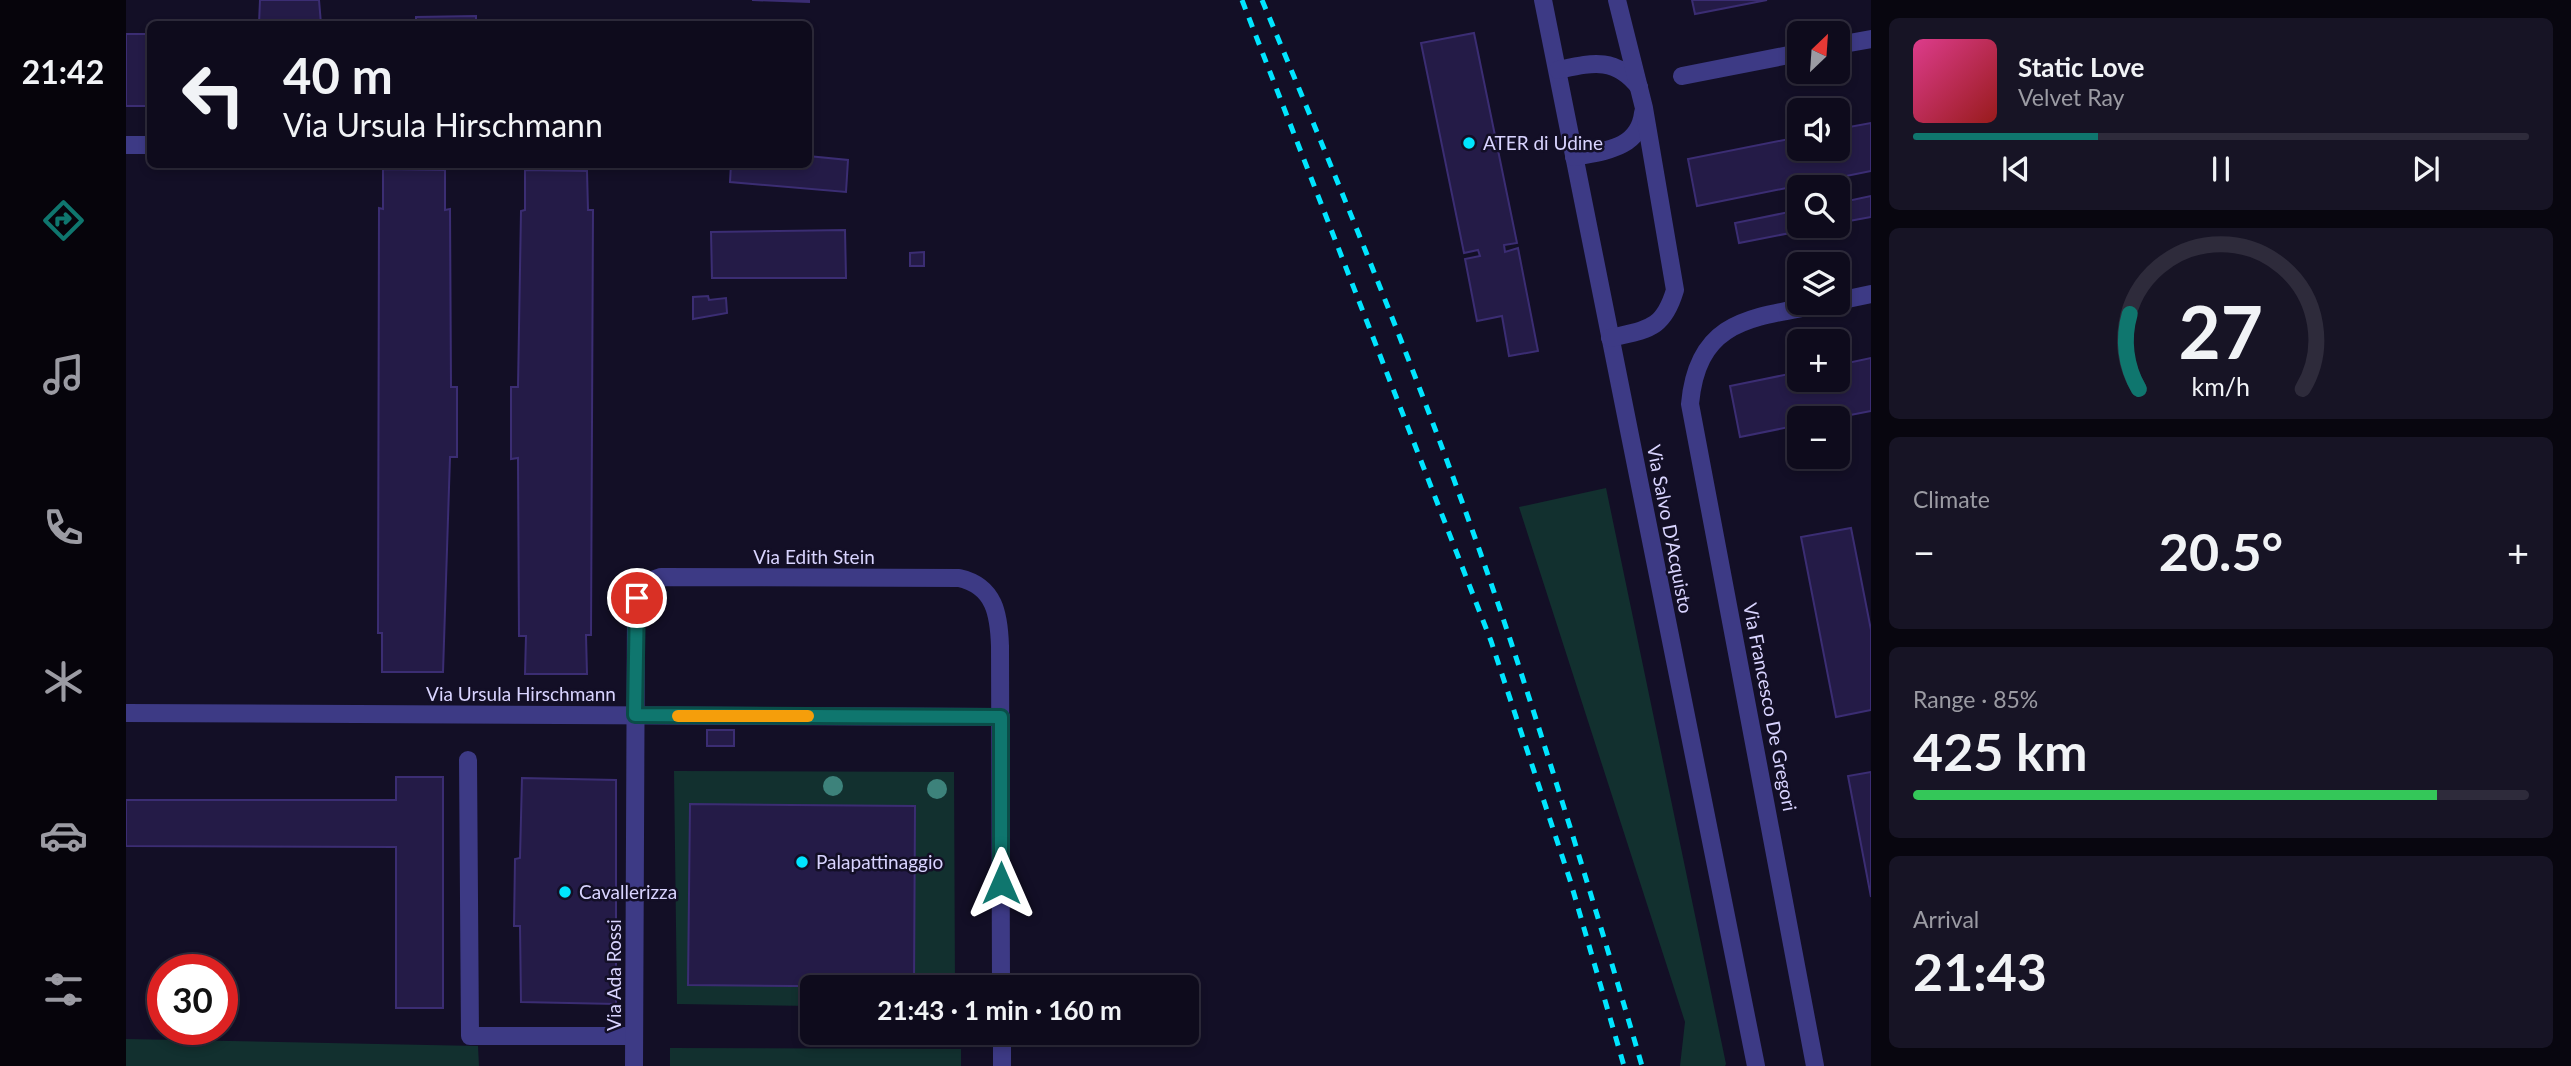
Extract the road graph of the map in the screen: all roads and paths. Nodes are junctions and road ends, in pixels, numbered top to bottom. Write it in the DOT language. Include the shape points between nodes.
graph roads {
  1 [pos="1543,0"];
  2 [pos="1618,0"];
  3 [pos="1871,39"];
  4 [pos="1850,43"];
  5 [pos="1787,55"];
  6 [pos="1558,70"];
  7 [pos="1682,76"];
  8 [pos="1639,86"];
  9 [pos="1644,108"];
  10 [pos="126,145"];
  11 [pos="147,145"];
  12 [pos="1574,157"];
  13 [pos="1871,294"];
  14 [pos="1850,298"];
  15 [pos="1787,312"];
  16 [pos="1611,338"];
  17 [pos="126,713"];
  18 [pos="635,715"];
  19 [pos="1001,717"];
  20 [pos="468,760"];
  21 [pos="1002,975"];
  22 [pos="634,1035"];
  23 [pos="1002,1045"];
  24 [pos="634,1066"];
  25 [pos="1002,1066"];
  26 [pos="1756,1066"];
  27 [pos="1815,1066"];
  1 -- 6 [label="street, Via Salvo D'Acquisto"];
  2 -- 8 [label="street"];
  3 -- 4 [label="street"];
  5 -- 7 [label="street"];
  6 -- 8 [label="street" via="1592,63 1609,65 1629,73"];
  6 -- 12 [label="street, Via Salvo D'Acquisto"];
  8 -- 9 [label="street"];
  9 -- 12 [label="street" via="1639,133 1628,142"];
  9 -- 16 [label="street" via="1675,290 1668,314 1653,328"];
  10 -- 11 [label="street"];
  12 -- 16 [label="street, Via Salvo D'Acquisto"];
  13 -- 14 [label="street"];
  15 -- 27 [label="street, Via Francesco De Gregori" via="1725,329 1702,358 1692,384 1692,420"];
  16 -- 26 [label="street, Via Salvo D'Acquisto"];
  17 -- 18 [label="street, Via Ursula Hirschmann"];
  18 -- 19 [label="street, Via Ursula Hirschmann"];
  18 -- 19 [label="street, Via Edith Stein" via="637,598 650,580 670,577 968,580 989,594 999,620"];
  18 -- 22 [label="street, Via Ada Rossi"];
  19 -- 21 [label="street, Via Edith Stein"];
  20 -- 22 [label="street" via="470,1036"];
  22 -- 24 [label="street, Via Ada Rossi"];
  23 -- 25 [label="street"];
}
